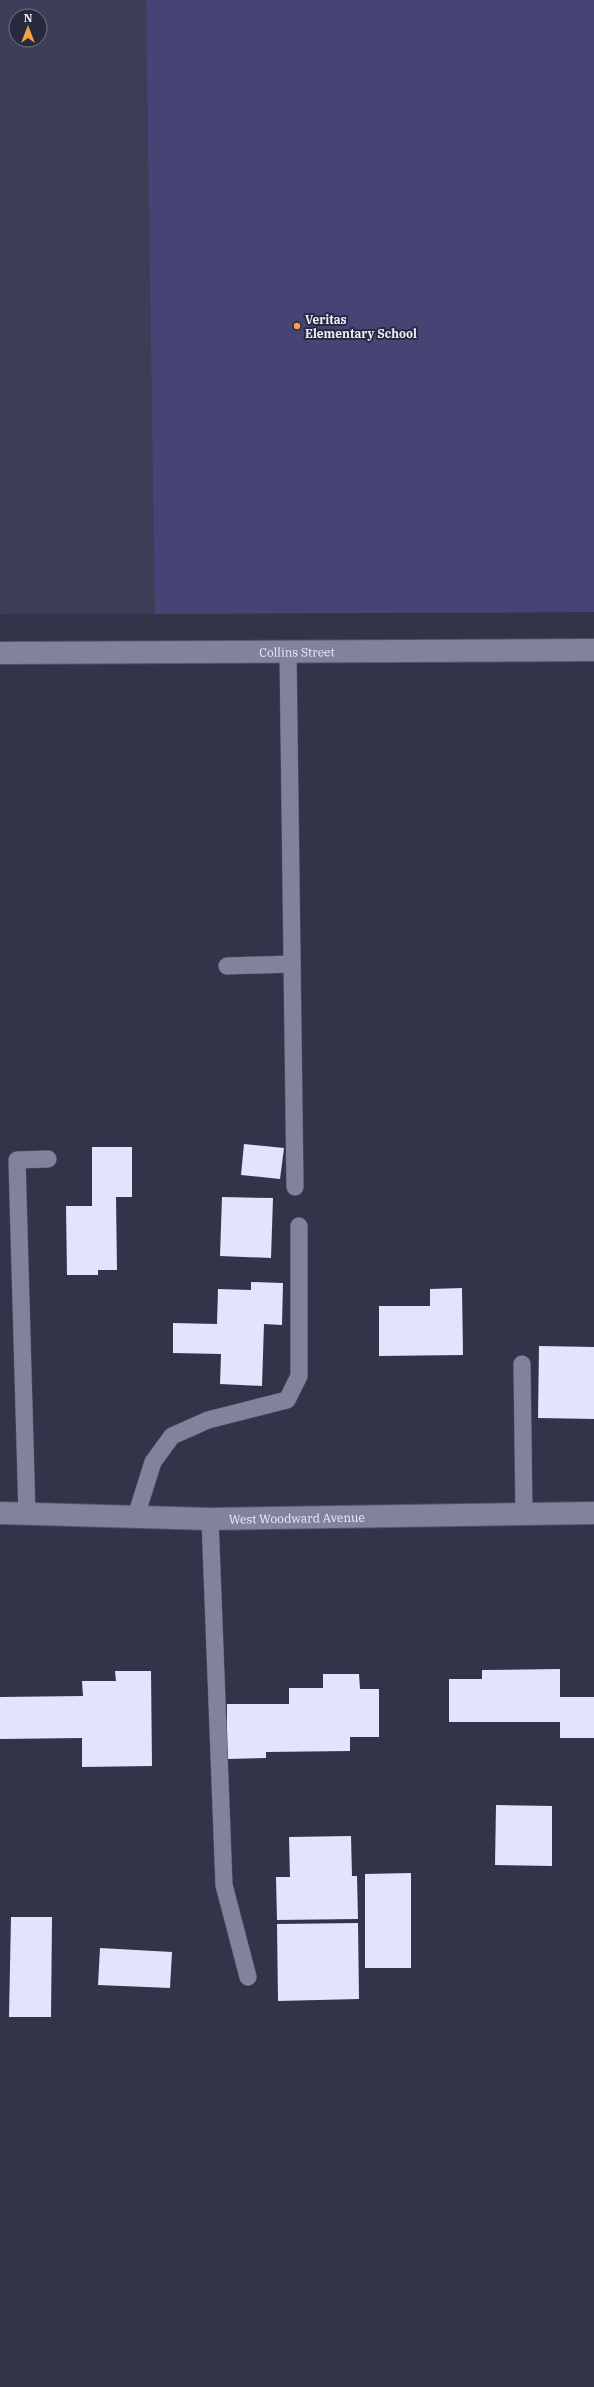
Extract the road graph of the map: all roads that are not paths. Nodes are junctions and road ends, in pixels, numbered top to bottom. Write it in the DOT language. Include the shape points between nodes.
graph roads {
  1 [pos="594,650"];
  2 [pos="288,652"];
  3 [pos="0,653"];
  4 [pos="292,964"];
  5 [pos="227,966"];
  6 [pos="48,1159"];
  7 [pos="295,1187"];
  8 [pos="300,1226"];
  9 [pos="522,1364"];
  10 [pos="0,1513"];
  11 [pos="594,1513"];
  12 [pos="27,1514"];
  13 [pos="524,1514"];
  14 [pos="136,1516"];
  15 [pos="210,1519"];
  16 [pos="248,1977"];
  1 -- 2 [label="street, Collins Street"];
  2 -- 3 [label="street, Collins Street"];
  2 -- 4 [label="lane"];
  4 -- 5 [label="lane"];
  4 -- 7 [label="lane"];
  6 -- 12 [label="lane" via="17,1160"];
  8 -- 14 [label="lane" via="299,1376 287,1400 208,1420 172,1436 153,1462"];
  9 -- 13 [label="lane"];
  10 -- 12 [label="street, West Woodward Avenue"];
  11 -- 13 [label="street, West Woodward Avenue"];
  12 -- 14 [label="street, West Woodward Avenue"];
  13 -- 15 [label="street, West Woodward Avenue"];
  14 -- 15 [label="street, West Woodward Avenue"];
  15 -- 16 [label="lane" via="224,1885"];
}
